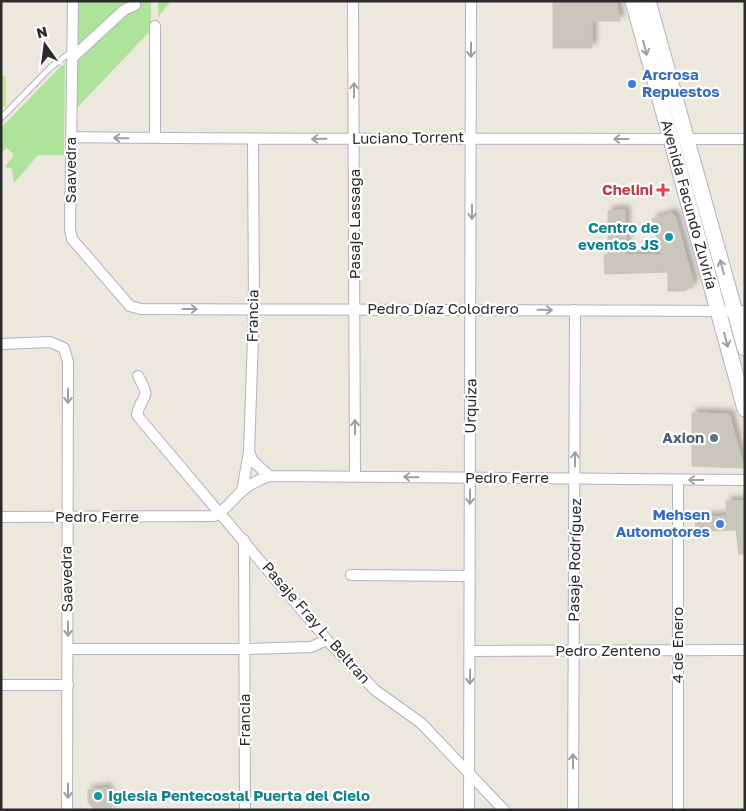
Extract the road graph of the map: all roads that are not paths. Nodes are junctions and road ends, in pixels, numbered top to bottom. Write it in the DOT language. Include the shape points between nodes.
graph roads {
  1 [pos="73,1"];
  2 [pos="353,1"];
  3 [pos="471,1"];
  4 [pos="633,1"];
  5 [pos="648,1"];
  6 [pos="135,4"];
  7 [pos="154,26"];
  8 [pos="72,55"];
  9 [pos="1,118"];
  10 [pos="71,137"];
  11 [pos="155,138"];
  12 [pos="471,138"];
  13 [pos="354,139"];
  14 [pos="670,139"];
  15 [pos="686,139"];
  16 [pos="745,139"];
  17 [pos="253,140"];
  18 [pos="472,308"];
  19 [pos="254,309"];
  20 [pos="355,309"];
  21 [pos="141,310"];
  22 [pos="575,310"];
  23 [pos="718,311"];
  24 [pos="739,311"];
  25 [pos="1,344"];
  26 [pos="745,348"];
  27 [pos="138,376"];
  28 [pos="745,409"];
  29 [pos="249,452"];
  30 [pos="269,476"];
  31 [pos="355,476"];
  32 [pos="470,478"];
  33 [pos="576,479"];
  34 [pos="678,480"];
  35 [pos="745,480"];
  36 [pos="242,491"];
  37 [pos="220,513"];
  38 [pos="1,517"];
  39 [pos="66,517"];
  40 [pos="244,540"];
  41 [pos="351,575"];
  42 [pos="470,576"];
  43 [pos="327,640"];
  44 [pos="68,649"];
  45 [pos="245,649"];
  46 [pos="745,650"];
  47 [pos="471,651"];
  48 [pos="574,651"];
  49 [pos="678,651"];
  50 [pos="1,685"];
  51 [pos="68,685"];
  52 [pos="469,772"];
  53 [pos="68,810"];
  54 [pos="245,810"];
  55 [pos="469,810"];
  56 [pos="504,810"];
  57 [pos="573,810"];
  58 [pos="678,810"];
  1 -- 8 [label="street, Saavedra"];
  13 -- 2 [label="street, Pasaje Lassaga, one-way"];
  3 -- 12 [label="street, Urquiza, one-way"];
  4 -- 14 [label="main road, Avenida Facundo Zuviría, one-way"];
  5 -- 15 [label="main road, Avenida Facundo Zuviría"];
  6 -- 8 [label="street"];
  7 -- 11 [label="street"];
  8 -- 9 [label="lane" via="46,72"];
  8 -- 10 [label="street, Saavedra"];
  11 -- 10 [label="street, Luciano Torrent, one-way"];
  10 -- 21 [label="street, Saavedra" via="72,239 130,306"];
  11 -- 17 [label="street, Luciano Torrent"];
  12 -- 13 [label="street, Luciano Torrent"];
  14 -- 12 [label="street, Luciano Torrent, one-way"];
  12 -- 18 [label="street, Urquiza, one-way"];
  13 -- 17 [label="street, Luciano Torrent, one-way"];
  13 -- 20 [label="street, Pasaje Lassaga"];
  14 -- 15 [label="street, Luciano Torrent"];
  14 -- 23 [label="main road, Avenida Facundo Zuviría"];
  15 -- 16 [label="street, Luciano Torrent"];
  24 -- 15 [label="main road, Avenida Facundo Zuviría, one-way"];
  17 -- 19 [label="street, Francia"];
  18 -- 20 [label="street, Pedro Díaz Colodrero"];
  18 -- 22 [label="street, Pedro Díaz Colodrero, one-way"];
  18 -- 32 [label="street, Urquiza"];
  19 -- 20 [label="street, Pedro Díaz Colodrero"];
  21 -- 19 [label="street, Pedro Díaz Colodrero, one-way"];
  19 -- 29 [label="street, Francia"];
  31 -- 20 [label="street, Pasaje Lassaga, one-way"];
  22 -- 23 [label="street, Pedro Díaz Colodrero"];
  33 -- 22 [label="street, Pasaje Rodríguez, one-way"];
  23 -- 24 [label="street, Pedro Díaz Colodrero"];
  23 -- 28 [label="main road, Avenida Facundo Zuviría, one-way"];
  24 -- 26 [label="main road, Avenida Facundo Zuviría"];
  25 -- 39 [label="street, Saavedra, one-way" via="50,342 64,348 68,362"];
  27 -- 37 [label="street, Pasaje Fray L. Beltran" via="146,389 146,396 137,414"];
  29 -- 30 [label="street" via="261,471"];
  29 -- 36 [label="street, Francia"];
  30 -- 31 [label="street, Pedro Ferre"];
  30 -- 36 [label="street, Pedro Ferre"];
  32 -- 31 [label="street, Pedro Ferre, one-way"];
  32 -- 33 [label="street, Pedro Ferre"];
  32 -- 42 [label="street, Urquiza, one-way"];
  33 -- 34 [label="street, Pedro Ferre"];
  33 -- 48 [label="street, Pasaje Rodríguez"];
  35 -- 34 [label="street, Pedro Ferre, one-way"];
  34 -- 49 [label="street, 4 de Enero"];
  36 -- 37 [label="street, Pedro Ferre"];
  37 -- 39 [label="street, Pedro Ferre" via="207,517"];
  37 -- 40 [label="street, Pasaje Fray L. Beltran"];
  38 -- 39 [label="street, Pedro Ferre"];
  39 -- 44 [label="street, Saavedra, one-way"];
  40 -- 43 [label="street, Pasaje Fray L. Beltran"];
  40 -- 45 [label="street, Francia"];
  41 -- 42 [label="street"];
  42 -- 47 [label="street, Urquiza"];
  43 -- 45 [label="street" via="311,647"];
  43 -- 52 [label="street, Pasaje Fray L. Beltran" via="375,690 421,723"];
  44 -- 45 [label="street"];
  44 -- 51 [label="street, Saavedra"];
  45 -- 54 [label="street, Francia"];
  46 -- 49 [label="street, Pedro Zenteno"];
  47 -- 48 [label="street, Pedro Zenteno"];
  47 -- 52 [label="street, Urquiza, one-way"];
  48 -- 49 [label="street, Pedro Zenteno"];
  57 -- 48 [label="street, Pasaje Rodríguez, one-way"];
  49 -- 58 [label="street, 4 de Enero"];
  50 -- 51 [label="street"];
  51 -- 53 [label="street, Saavedra, one-way"];
  52 -- 55 [label="street, Urquiza"];
  52 -- 56 [label="street, Pasaje Fray L. Beltran"];
}
